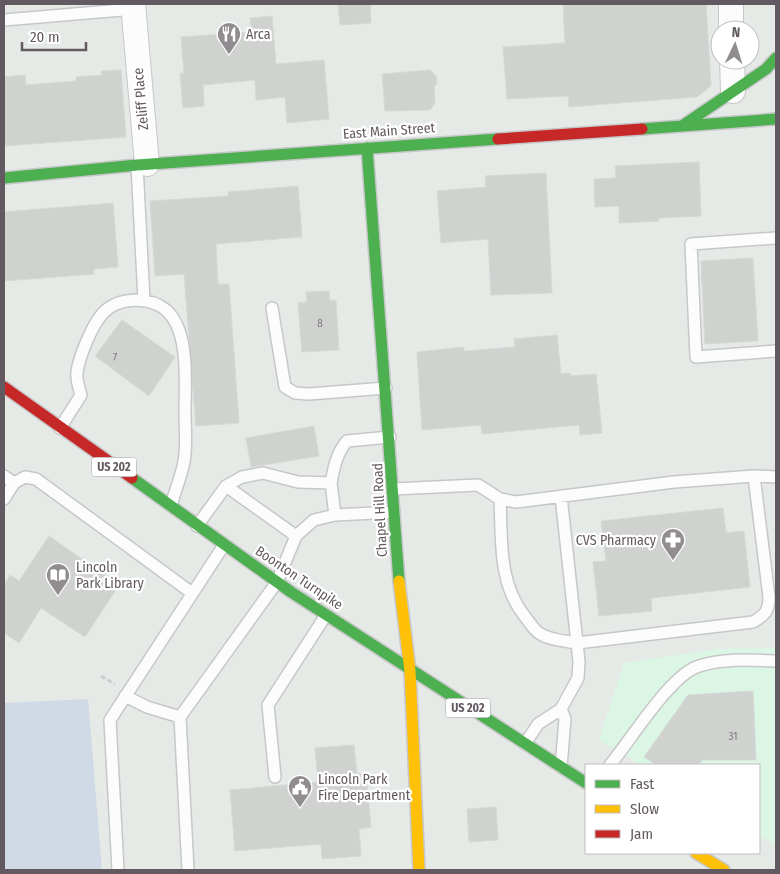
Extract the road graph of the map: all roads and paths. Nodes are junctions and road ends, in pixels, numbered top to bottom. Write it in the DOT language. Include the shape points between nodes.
graph roads {
  1 [pos="731,4"];
  2 [pos="133,6"];
  3 [pos="4,20"];
  4 [pos="731,20"];
  5 [pos="776,58"];
  6 [pos="732,70"];
  7 [pos="733,91"];
  8 [pos="776,119"];
  9 [pos="682,126"];
  10 [pos="367,148"];
  11 [pos="142,165"];
  12 [pos="4,178"];
  13 [pos="776,238"];
  14 [pos="144,300"];
  15 [pos="272,308"];
  16 [pos="776,351"];
  17 [pos="4,387"];
  18 [pos="386,388"];
  19 [pos="60,428"];
  20 [pos="390,437"];
  21 [pos="4,476"];
  22 [pos="754,476"];
  23 [pos="776,477"];
  24 [pos="14,483"];
  25 [pos="331,483"];
  26 [pos="226,486"];
  27 [pos="394,490"];
  28 [pos="561,496"];
  29 [pos="4,498"];
  30 [pos="500,499"];
  31 [pos="170,507"];
  32 [pos="394,512"];
  33 [pos="335,515"];
  34 [pos="197,526"];
  35 [pos="296,536"];
  36 [pos="224,546"];
  37 [pos="277,582"];
  38 [pos="192,593"];
  39 [pos="326,615"];
  40 [pos="577,643"];
  41 [pos="776,661"];
  42 [pos="410,671"];
  43 [pos="125,696"];
  44 [pos="561,709"];
  45 [pos="180,717"];
  46 [pos="525,744"];
  47 [pos="611,764"];
  48 [pos="561,767"];
  49 [pos="274,777"];
  50 [pos="585,782"];
  51 [pos="697,854"];
  52 [pos="719,869"];
  53 [pos="118,870"];
  54 [pos="188,870"];
  55 [pos="410,870"];
  56 [pos="419,870"];
  1 -- 4 [label="street"];
  2 -- 3 [label="lane"];
  2 -- 11 [label="street, Zeliff Place"];
  5 -- 7 [label="main road" via="766,69"];
  6 -- 7 [label="street"];
  7 -- 9 [label="main road"];
  8 -- 9 [label="main road, East Main Street"];
  9 -- 10 [label="main road, East Main Street"];
  10 -- 11 [label="main road, East Main Street"];
  10 -- 18 [label="main road, Chapel Hill Road"];
  11 -- 12 [label="main road, East Main Street"];
  11 -- 14 [label="lane"];
  13 -- 16 [label="lane" via="691,244 696,357"];
  14 -- 19 [label="lane" via="119,302 103,313 88,338 77,372 81,394"];
  14 -- 31 [label="lane" via="167,312 178,330 185,359 187,444"];
  15 -- 18 [label="lane" via="285,387 295,393 309,394"];
  17 -- 19 [label="main road, Boonton Turnpike / US 202"];
  18 -- 20 [label="main road, Chapel Hill Road"];
  19 -- 31 [label="main road, Boonton Turnpike / US 202"];
  20 -- 25 [label="lane" via="347,441 337,457"];
  20 -- 27 [label="main road, Chapel Hill Road"];
  21 -- 24 [label="lane"];
  22 -- 23 [label="lane"];
  22 -- 28 [label="lane"];
  22 -- 40 [label="lane" via="769,597 769,607 764,616 753,622"];
  24 -- 29 [label="lane"];
  24 -- 38 [label="lane" via="25,477 36,479"];
  25 -- 26 [label="lane" via="298,482 263,473 242,477"];
  25 -- 33 [label="lane"];
  26 -- 34 [label="lane"];
  26 -- 35 [label="lane"];
  27 -- 30 [label="lane" via="478,486"];
  27 -- 32 [label="main road, Chapel Hill Road"];
  28 -- 30 [label="lane" via="516,502"];
  28 -- 40 [label="lane"];
  30 -- 40 [label="lane" via="502,558 506,582 516,606 539,633"];
  31 -- 34 [label="main road, Boonton Turnpike / US 202"];
  32 -- 33 [label="lane"];
  32 -- 42 [label="main road, Chapel Hill Road" via="400,597"];
  33 -- 35 [label="lane" via="314,520"];
  34 -- 36 [label="main road, Boonton Turnpike / US 202"];
  35 -- 37 [label="lane"];
  36 -- 37 [label="main road, Boonton Turnpike / US 202"];
  36 -- 38 [label="lane"];
  37 -- 39 [label="main road, Boonton Turnpike / US 202"];
  37 -- 45 [label="lane"];
  38 -- 43 [label="lane"];
  39 -- 42 [label="main road, Boonton Turnpike / US 202"];
  39 -- 49 [label="lane" via="268,705"];
  40 -- 44 [label="lane" via="578,678"];
  41 -- 47 [label="lane" via="744,660 698,666 673,684"];
  42 -- 46 [label="main road, Boonton Turnpike / US 202"];
  42 -- 56 [label="main road, Chapel Hill Road"];
  43 -- 45 [label="lane"];
  43 -- 53 [label="lane" via="110,720"];
  44 -- 46 [label="lane" via="538,724"];
  44 -- 48 [label="lane" via="565,719"];
  45 -- 54 [label="lane"];
  46 -- 48 [label="main road, Boonton Turnpike / US 202"];
  48 -- 50 [label="main road, Boonton Turnpike / US 202"];
  51 -- 52 [label="main road"];
  55 -- 56 [label="lane"];
}
